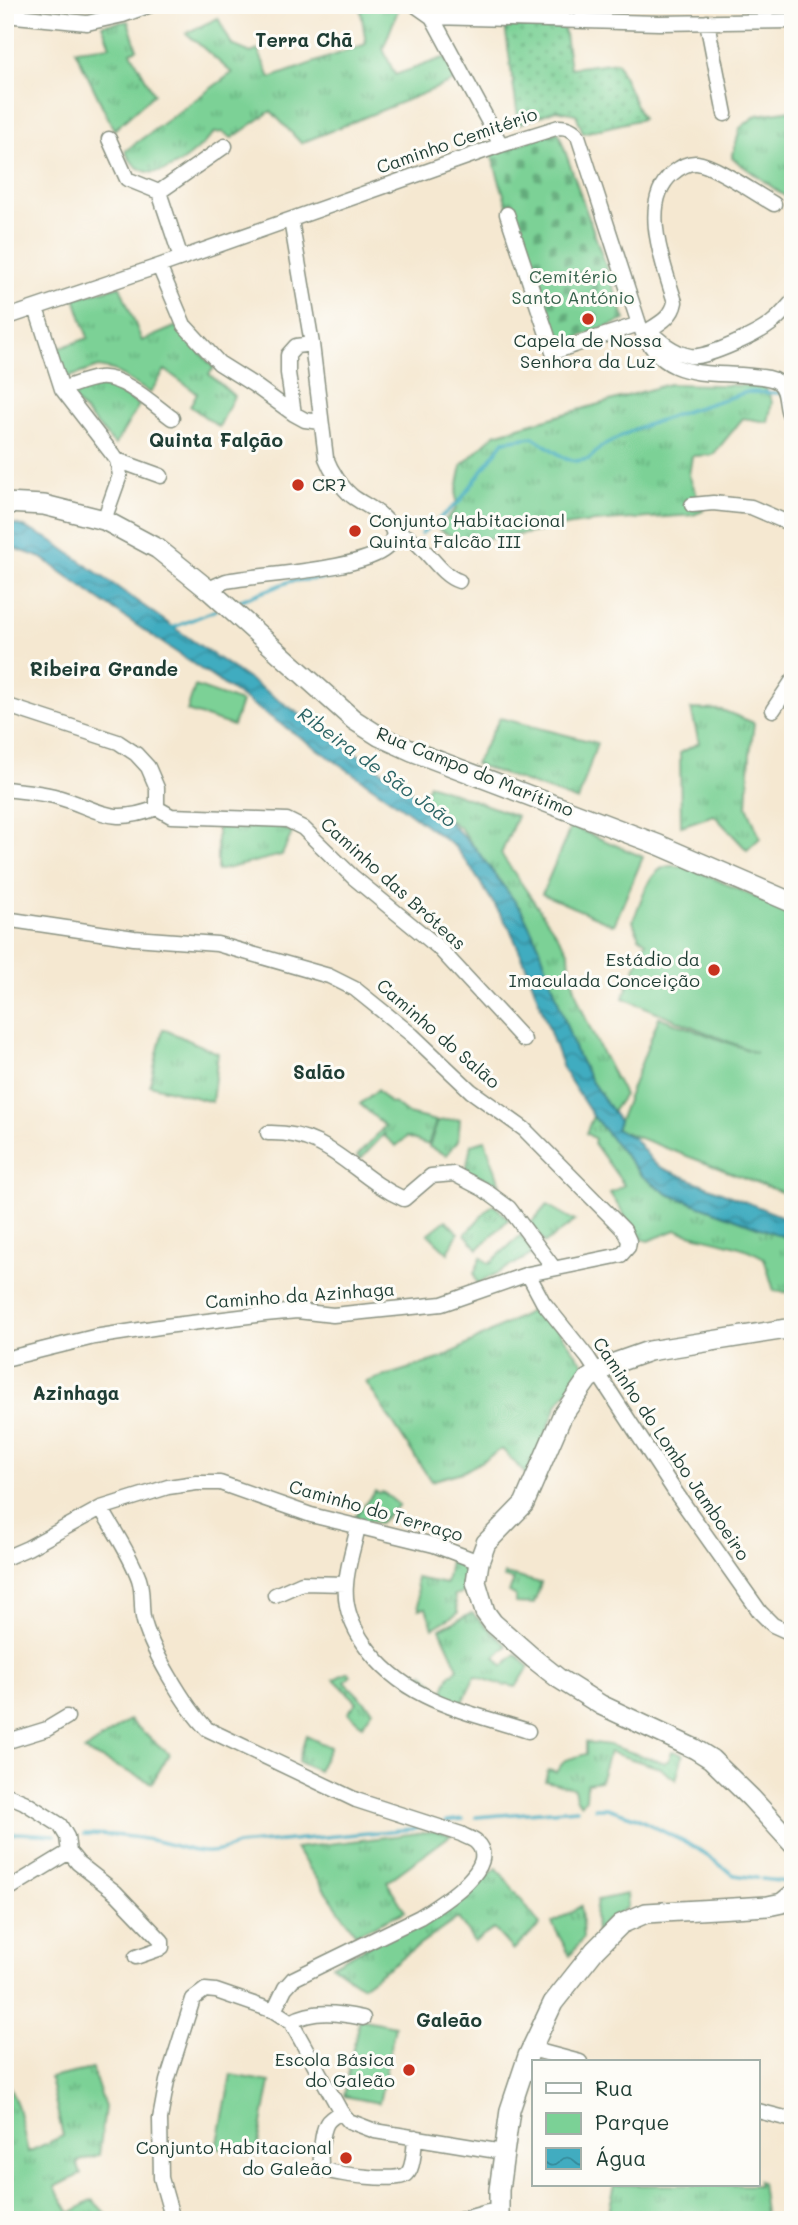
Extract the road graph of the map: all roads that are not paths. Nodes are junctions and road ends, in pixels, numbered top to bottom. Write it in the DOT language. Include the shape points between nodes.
graph roads {
  1 [pos="151,5"];
  2 [pos="415,5"];
  3 [pos="5,15"];
  4 [pos="432,17"];
  5 [pos="793,21"];
  6 [pos="707,22"];
  7 [pos="725,114"];
  8 [pos="109,139"];
  9 [pos="502,145"];
  10 [pos="225,146"];
  11 [pos="159,192"];
  12 [pos="774,204"];
  13 [pos="507,214"];
  14 [pos="291,220"];
  15 [pos="181,258"];
  16 [pos="159,266"];
  17 [pos="793,301"];
  18 [pos="36,308"];
  19 [pos="5,318"];
  20 [pos="643,329"];
  21 [pos="312,344"];
  22 [pos="62,389"];
  23 [pos="294,414"];
  24 [pos="172,418"];
  25 [pos="793,421"];
  26 [pos="321,422"];
  27 [pos="117,460"];
  28 [pos="161,476"];
  29 [pos="5,503"];
  30 [pos="692,505"];
  31 [pos="104,520"];
  32 [pos="793,524"];
  33 [pos="394,534"];
  34 [pos="459,581"];
  35 [pos="210,592"];
  36 [pos="793,680"];
  37 [pos="5,705"];
  38 [pos="773,710"];
  39 [pos="5,789"];
  40 [pos="157,808"];
  41 [pos="793,902"];
  42 [pos="5,919"];
  43 [pos="524,1040"];
  44 [pos="268,1133"];
  45 [pos="553,1267"];
  46 [pos="528,1274"];
  47 [pos="793,1328"];
  48 [pos="5,1359"];
  49 [pos="596,1372"];
  50 [pos="101,1508"];
  51 [pos="358,1527"];
  52 [pos="5,1558"];
  53 [pos="479,1562"];
  54 [pos="345,1584"];
  55 [pos="275,1595"];
  56 [pos="793,1634"];
  57 [pos="67,1717"];
  58 [pos="528,1731"];
  59 [pos="5,1742"];
  60 [pos="5,1794"];
  61 [pos="793,1844"];
  62 [pos="69,1852"];
  63 [pos="5,1891"];
  64 [pos="793,1894"];
  65 [pos="136,1957"];
  66 [pos="274,2011"];
  67 [pos="363,2018"];
  68 [pos="291,2022"];
  69 [pos="531,2049"];
  70 [pos="572,2060"];
  71 [pos="341,2112"];
  72 [pos="763,2112"];
  73 [pos="793,2120"];
  74 [pos="415,2137"];
  75 [pos="503,2152"];
  76 [pos="499,2216"];
  77 [pos="173,2220"];
  78 [pos="460,2220"];
  1 -- 3 [label="street" via="87,23"];
  2 -- 4 [label="street"];
  4 -- 6 [label="street"];
  4 -- 9 [label="street"];
  5 -- 6 [label="street"];
  6 -- 7 [label="street"];
  8 -- 11 [label="street" via="127,179"];
  9 -- 14 [label="street, Caminho Cemitério"];
  9 -- 20 [label="street, Caminho Cemitério" via="559,127 576,133"];
  10 -- 11 [label="street"];
  11 -- 15 [label="street"];
  12 -- 20 [label="street" via="696,162 670,175 661,189 655,218 675,302 672,313"];
  13 -- 20 [label="street" via="553,352"];
  14 -- 15 [label="street, Caminho Cemitério"];
  14 -- 21 [label="street"];
  15 -- 16 [label="street, Caminho Cemitério"];
  16 -- 18 [label="street, Caminho Cemitério"];
  16 -- 23 [label="street" via="184,325 219,363"];
  17 -- 20 [label="street" via="762,330 701,356 681,354"];
  18 -- 19 [label="street, Caminho Cemitério"];
  18 -- 22 [label="street"];
  20 -- 25 [label="street, Caminho Cemitério" via="654,351 681,368 708,375 767,378 781,384"];
  21 -- 23 [label="street" via="296,346 288,355"];
  21 -- 26 [label="street"];
  22 -- 24 [label="street" via="113,379"];
  22 -- 27 [label="street"];
  23 -- 26 [label="street"];
  26 -- 33 [label="street" via="329,467 348,492 386,520"];
  27 -- 28 [label="street"];
  27 -- 31 [label="street" via="120,475"];
  29 -- 31 [label="main road, Rua Campo do Marítimo" via="44,505"];
  30 -- 32 [label="street" via="751,507"];
  31 -- 35 [label="main road, Rua Campo do Marítimo" via="158,549"];
  33 -- 34 [label="street" via="413,540"];
  33 -- 35 [label="street" via="387,548 363,559 226,581"];
  35 -- 41 [label="main road, Rua Campo do Marítimo" via="328,698 379,736"];
  36 -- 38 [label="street"];
  37 -- 40 [label="street" via="118,742 136,754 148,767"];
  39 -- 40 [label="street, Caminho das Bróteas" via="54,796 112,817"];
  40 -- 43 [label="street, Caminho das Bróteas" via="171,816 287,820 303,828 353,877 438,947"];
  42 -- 45 [label="street, Caminho do Salão" via="134,938 217,943 329,976 355,989 471,1091 524,1129 628,1236 628,1247 621,1255"];
  44 -- 45 [label="street" via="296,1135 330,1148 385,1191 404,1199 431,1176 454,1174 509,1208"];
  45 -- 46 [label="street, Caminho da Azinhaga"];
  46 -- 48 [label="street, Caminho da Azinhaga" via="442,1304 333,1315 297,1311 166,1326 94,1337"];
  46 -- 49 [label="street, Caminho do Lombo Jamboeiro" via="543,1302"];
  47 -- 49 [label="main road" via="634,1355"];
  49 -- 53 [label="main road" via="567,1406 524,1504 492,1535"];
  49 -- 56 [label="street, Caminho do Lombo Jamboeiro" via="760,1612 773,1625"];
  50 -- 51 [label="street, Caminho do Terraço" via="168,1487 220,1483"];
  50 -- 52 [label="street, Caminho do Terraço"];
  50 -- 66 [label="street" via="135,1568 147,1630 163,1664 207,1729 356,1800 461,1834 476,1841 482,1850 476,1873 438,1906 293,1979"];
  51 -- 53 [label="street, Caminho do Terraço" via="435,1545"];
  51 -- 54 [label="street"];
  53 -- 61 [label="main road" via="476,1582 480,1601 493,1623 575,1690 711,1759"];
  54 -- 55 [label="street" via="302,1583"];
  54 -- 58 [label="street" via="356,1632 394,1677 423,1696"];
  57 -- 59 [label="street" via="47,1729"];
  60 -- 62 [label="street" via="60,1825"];
  62 -- 63 [label="street"];
  62 -- 65 [label="street" via="162,1941 159,1949"];
  64 -- 69 [label="main road" via="775,1905 646,1913 621,1924 553,2003"];
  66 -- 68 [label="street"];
  66 -- 77 [label="street" via="216,1991 205,1990 193,1999 160,2119 161,2178"];
  67 -- 68 [label="street" via="333,2012"];
  68 -- 71 [label="street"];
  69 -- 70 [label="street"];
  69 -- 75 [label="main road" via="510,2110"];
  71 -- 74 [label="street" via="360,2127"];
  71 -- 74 [label="street" via="325,2129 320,2161 329,2171 401,2178 410,2169"];
  72 -- 73 [label="street"];
  74 -- 75 [label="street"];
  75 -- 76 [label="main road"];
  76 -- 78 [label="street" via="488,2212"];
}
